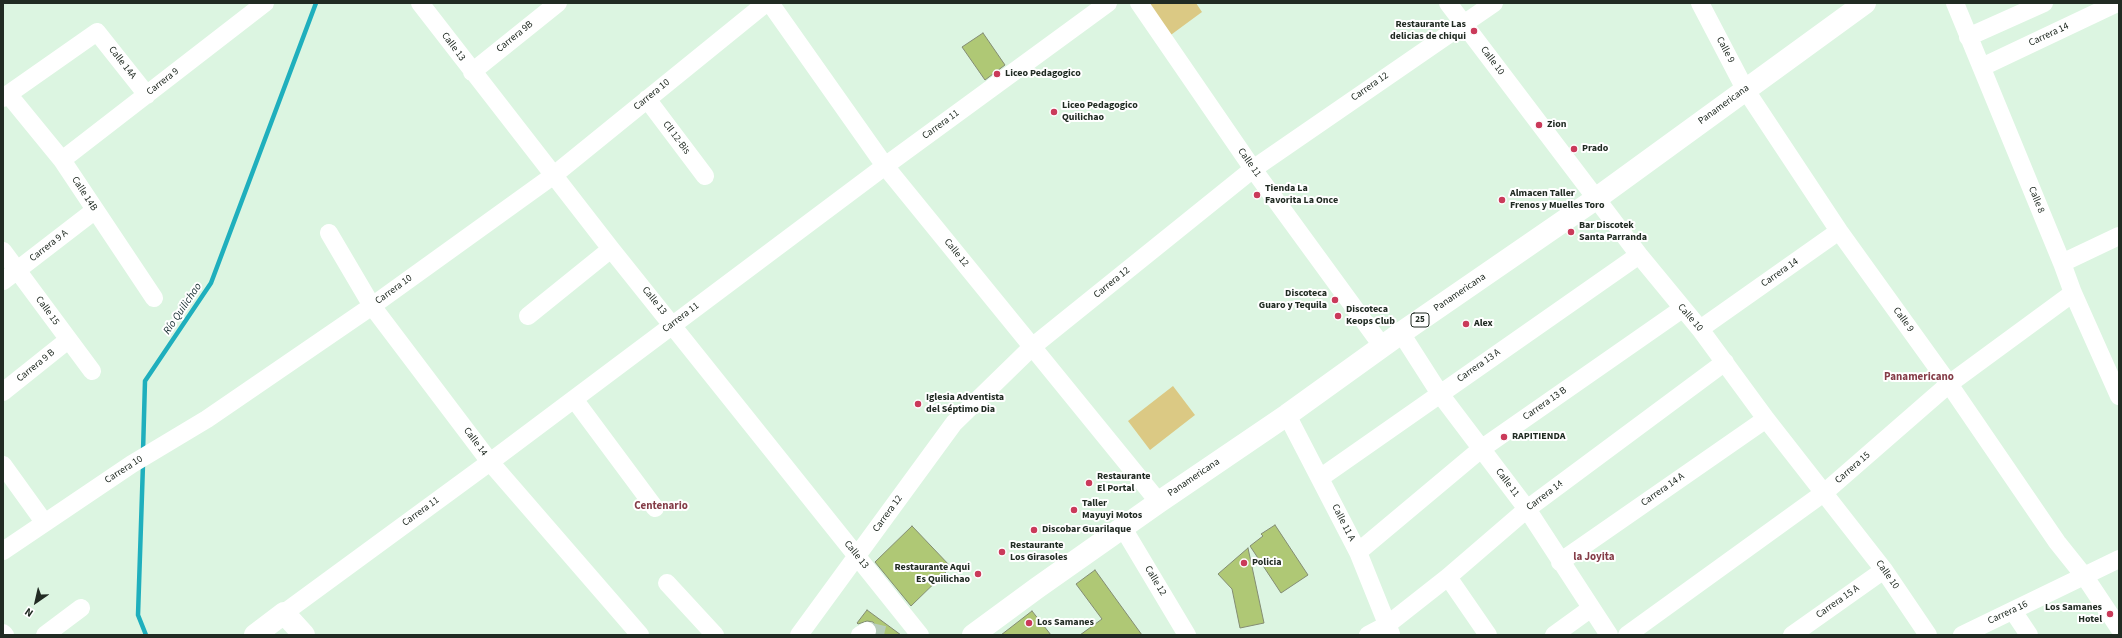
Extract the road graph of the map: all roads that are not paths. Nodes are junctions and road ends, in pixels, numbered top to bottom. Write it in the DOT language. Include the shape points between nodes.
graph roads {
  1 [pos="265,3"];
  2 [pos="420,3"];
  3 [pos="558,3"];
  4 [pos="766,3"];
  5 [pos="770,3"];
  6 [pos="1108,3"];
  7 [pos="1139,3"];
  8 [pos="1448,3"];
  9 [pos="1494,3"];
  10 [pos="1700,3"];
  11 [pos="1848,3"];
  12 [pos="1865,3"];
  13 [pos="1955,3"];
  14 [pos="2044,3"];
  15 [pos="2117,3"];
  16 [pos="1463,23"];
  17 [pos="1968,36"];
  18 [pos="1982,67"];
  19 [pos="472,72"];
  20 [pos="1743,84"];
  21 [pos="146,95"];
  22 [pos="6,96"];
  23 [pos="647,100"];
  24 [pos="62,160"];
  25 [pos="885,166"];
  26 [pos="1253,169"];
  27 [pos="554,175"];
  28 [pos="705,176"];
  29 [pos="1594,194"];
  30 [pos="94,211"];
  31 [pos="1840,231"];
  32 [pos="329,234"];
  33 [pos="2119,236"];
  34 [pos="611,249"];
  35 [pos="3,251"];
  36 [pos="1639,255"];
  37 [pos="2062,263"];
  38 [pos="18,270"];
  39 [pos="3,281"];
  40 [pos="2073,293"];
  41 [pos="154,298"];
  42 [pos="372,306"];
  43 [pos="1682,309"];
  44 [pos="528,316"];
  45 [pos="673,324"];
  46 [pos="1700,329"];
  47 [pos="1401,333"];
  48 [pos="1377,339"];
  49 [pos="68,340"];
  50 [pos="1032,347"];
  51 [pos="1725,362"];
  52 [pos="92,371"];
  53 [pos="1949,384"];
  54 [pos="3,392"];
  55 [pos="1440,394"];
  56 [pos="2119,396"];
  57 [pos="574,398"];
  58 [pos="1287,415"];
  59 [pos="1766,419"];
  60 [pos="1481,449"];
  61 [pos="490,462"];
  62 [pos="3,465"];
  63 [pos="1320,478"];
  64 [pos="1824,492"];
  65 [pos="1153,495"];
  66 [pos="655,508"];
  67 [pos="1527,509"];
  68 [pos="44,522"];
  69 [pos="1123,528"];
  70 [pos="3,552"];
  71 [pos="1358,552"];
  72 [pos="858,557"];
  73 [pos="2119,559"];
  74 [pos="1560,562"];
  75 [pos="1884,570"];
  76 [pos="1448,577"];
  77 [pos="2085,577"];
  78 [pos="666,583"];
  79 [pos="81,608"];
  80 [pos="1590,609"];
  81 [pos="2013,611"];
  82 [pos="284,613"];
  83 [pos="2119,628"];
  84 [pos="1389,630"];
  85 [pos="45,635"];
  86 [pos="255,635"];
  87 [pos="304,635"];
  88 [pos="640,635"];
  89 [pos="715,635"];
  90 [pos="799,635"];
  91 [pos="920,635"];
  92 [pos="958,635"];
  93 [pos="974,635"];
  94 [pos="1187,635"];
  95 [pos="1368,635"];
  96 [pos="1488,635"];
  97 [pos="1554,635"];
  98 [pos="1608,635"];
  99 [pos="1627,635"];
  100 [pos="1792,635"];
  101 [pos="1928,635"];
  102 [pos="1962,635"];
  103 [pos="2029,635"];
  1 -- 21 [label="street, Carrera 9"];
  2 -- 19 [label="street, Calle 13"];
  3 -- 19 [label="street, Carrera 9B"];
  4 -- 23 [label="street, Carrera 10"];
  5 -- 25 [label="street, Calle 12"];
  6 -- 25 [label="street, Carrera 11"];
  7 -- 26 [label="street, Calle 11"];
  8 -- 16 [label="street, Calle 10"];
  9 -- 16 [label="street, Carrera 12"];
  10 -- 20 [label="street, Calle 9"];
  11 -- 20 [label="main road, Panamericana / 25"];
  12 -- 20 [label="main road, Panamericana / 25"];
  13 -- 17 [label="street, Calle 8"];
  14 -- 17 [label="street"];
  15 -- 18 [label="street, Carrera 14"];
  16 -- 26 [label="street, Carrera 12"];
  16 -- 29 [label="street, Calle 10"];
  17 -- 18 [label="street, Calle 8"];
  18 -- 37 [label="street, Calle 8"];
  19 -- 27 [label="street, Calle 13"];
  20 -- 29 [label="main road, Panamericana / 25"];
  20 -- 31 [label="street, Calle 9"];
  21 -- 22 [label="street, Calle 14A" via="98,32"];
  21 -- 24 [label="street, Carrera 9"];
  22 -- 24 [label="street, Calle 14B"];
  23 -- 27 [label="street, Carrera 10"];
  23 -- 28 [label="street, Cll 12-Bis"];
  24 -- 30 [label="street, Calle 14B"];
  25 -- 45 [label="street, Carrera 11"];
  25 -- 50 [label="street, Calle 12"];
  26 -- 48 [label="street, Calle 11"];
  26 -- 50 [label="street, Carrera 12"];
  27 -- 34 [label="street, Calle 13"];
  27 -- 42 [label="street, Carrera 10"];
  29 -- 36 [label="street, Calle 10"];
  29 -- 47 [label="main road, Panamericana / 25"];
  29 -- 48 [label="main road, Panamericana / 25"];
  30 -- 38 [label="street, Carrera 9 A"];
  30 -- 41 [label="street, Calle 14B"];
  31 -- 46 [label="street, Carrera 14"];
  31 -- 53 [label="street, Calle 9"];
  32 -- 42 [label="street, Calle 14"];
  33 -- 37 [label="street"];
  34 -- 44 [label="street"];
  34 -- 45 [label="street, Calle 13"];
  35 -- 38 [label="street, Calle 15"];
  36 -- 43 [label="street, Calle 10"];
  36 -- 55 [label="street, Carrera 13 A"];
  37 -- 40 [label="street, Calle 8"];
  38 -- 39 [label="street, Carrera 9 A"];
  38 -- 49 [label="street, Calle 15"];
  40 -- 53 [label="street, Carrera 15"];
  40 -- 56 [label="street, Calle 8"];
  42 -- 61 [label="street, Calle 14"];
  42 -- 68 [label="street, Carrera 10" via="207,419 132,464"];
  43 -- 46 [label="street, Calle 10"];
  43 -- 60 [label="street, Carrera 13 B"];
  45 -- 57 [label="street, Carrera 11"];
  45 -- 72 [label="street, Calle 13"];
  46 -- 51 [label="street, Calle 10"];
  47 -- 55 [label="street, Calle 11"];
  47 -- 58 [label="main road, Panamericana / 25"];
  48 -- 65 [label="main road, Panamericana / 25" via="1282,408"];
  49 -- 52 [label="street, Calle 15"];
  49 -- 54 [label="street, Carrera 9 B"];
  50 -- 65 [label="street, Calle 12"];
  50 -- 72 [label="street, Carrera 12" via="954,422"];
  51 -- 59 [label="street, Calle 10"];
  51 -- 67 [label="street, Carrera 14"];
  53 -- 64 [label="street, Carrera 15"];
  53 -- 77 [label="street, Calle 9" via="2057,542"];
  55 -- 60 [label="street, Calle 11"];
  55 -- 63 [label="street, Carrera 13 A"];
  57 -- 61 [label="street, Carrera 11"];
  57 -- 66 [label="street"];
  58 -- 63 [label="street, Calle 11 A"];
  58 -- 69 [label="main road, Panamericana / 25"];
  59 -- 64 [label="street, Calle 10"];
  59 -- 74 [label="street, Carrera 14 A"];
  60 -- 67 [label="street, Calle 11"];
  60 -- 71 [label="street, Carrera 13 B"];
  61 -- 82 [label="street, Carrera 11"];
  61 -- 88 [label="street, Calle 14"];
  62 -- 68 [label="street"];
  63 -- 71 [label="street, Calle 11 A"];
  64 -- 75 [label="street, Calle 10"];
  64 -- 99 [label="street, Carrera 15"];
  65 -- 92 [label="main road, Panamericana / 25"];
  67 -- 74 [label="street, Calle 11"];
  67 -- 76 [label="street, Carrera 14"];
  68 -- 70 [label="street, Carrera 10"];
  69 -- 93 [label="main road, Panamericana / 25"];
  69 -- 94 [label="street, Calle 12"];
  71 -- 84 [label="street, Calle 11 A"];
  72 -- 90 [label="street, Carrera 12"];
  72 -- 91 [label="street, Calle 13"];
  73 -- 77 [label="street, Carrera 16"];
  74 -- 80 [label="street, Calle 11"];
  75 -- 100 [label="street, Carrera 15 A"];
  75 -- 101 [label="street, Calle 10"];
  76 -- 84 [label="street, Carrera 14"];
  76 -- 96 [label="street"];
  77 -- 81 [label="street, Carrera 16"];
  77 -- 83 [label="street, Calle 9"];
  78 -- 89 [label="street"];
  79 -- 85 [label="street"];
  80 -- 97 [label="street"];
  80 -- 98 [label="street, Calle 11"];
  81 -- 102 [label="street, Carrera 16"];
  81 -- 103 [label="street"];
  82 -- 86 [label="main road, Carrera 11"];
  82 -- 87 [label="main road"];
  84 -- 95 [label="street, Carrera 14"];
}
